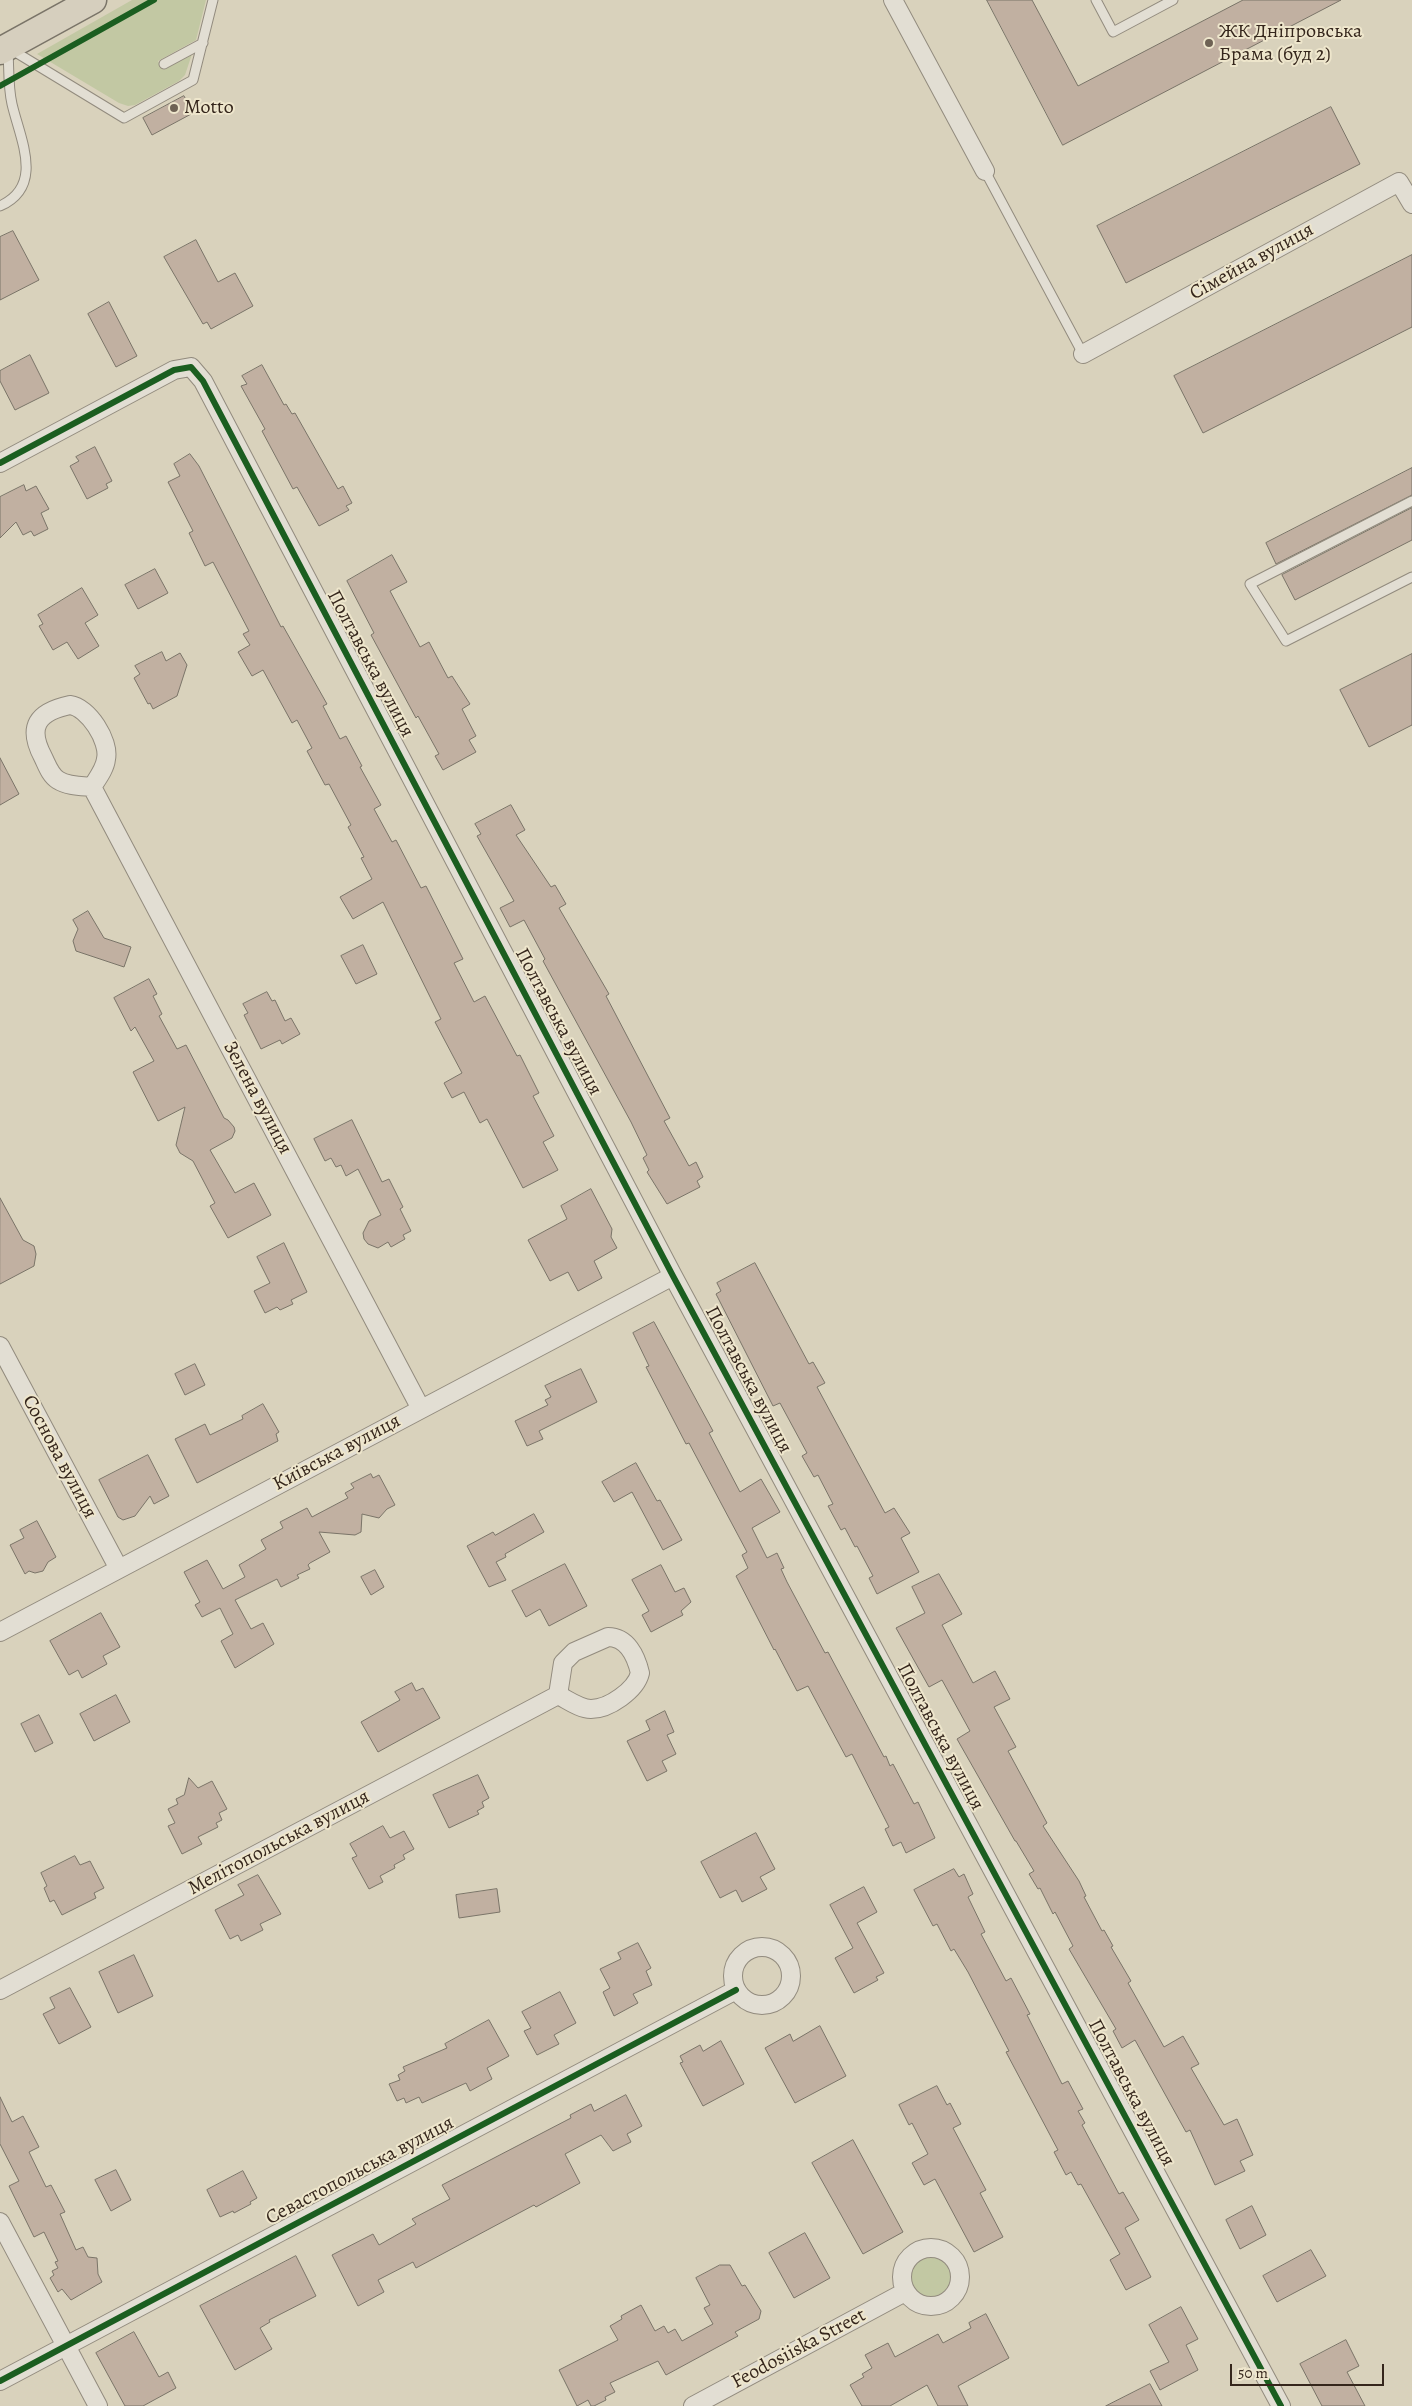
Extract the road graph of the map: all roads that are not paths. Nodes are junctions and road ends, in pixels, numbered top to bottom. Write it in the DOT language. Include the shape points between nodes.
graph roads {
  1 [pos="93,0"];
  2 [pos="214,0"];
  3 [pos="893,0"];
  4 [pos="1096,0"];
  5 [pos="1173,0"];
  6 [pos="203,42"];
  7 [pos="4,49"];
  8 [pos="164,64"];
  9 [pos="985,171"];
  10 [pos="1412,204"];
  11 [pos="0,206"];
  12 [pos="1083,354"];
  13 [pos="0,463"];
  14 [pos="1412,501"];
  15 [pos="1412,577"];
  16 [pos="92,787"];
  17 [pos="673,1276"];
  18 [pos="0,1346"];
  19 [pos="421,1409"];
  20 [pos="119,1569"];
  21 [pos="0,1632"];
  22 [pos="558,1695"];
  23 [pos="0,1990"];
  24 [pos="736,1990"];
  25 [pos="0,2222"];
  26 [pos="905,2292"];
  27 [pos="66,2346"];
  28 [pos="0,2381"];
  29 [pos="98,2406"];
  30 [pos="692,2406"];
  31 [pos="1281,2406"];
  1 -- 7 [label="main road"];
  2 -- 6 [label="lane"];
  3 -- 9 [label="street"];
  4 -- 5 [label="lane" via="1113,32"];
  6 -- 7 [label="lane" via="193,80 124,118"];
  6 -- 8 [label="lane"];
  7 -- 11 [label="lane" via="11,101 27,164 25,183 10,201"];
  9 -- 12 [label="lane"];
  10 -- 12 [label="street, Сімейна вулиця" via="1399,182"];
  13 -- 17 [label="street, Полтавська вулиця" via="174,370 191,367 203,382"];
  14 -- 15 [label="lane" via="1250,584 1286,641"];
  16 -- 16 [label="street" via="57,780 36,744 34,730 38,722 61,707 78,706 85,711 104,743 107,758"];
  16 -- 19 [label="street, Зелена вулиця"];
  17 -- 19 [label="street, Київська вулиця"];
  17 -- 31 [label="street, Полтавська вулиця"];
  18 -- 20 [label="street, Соснова вулиця"];
  19 -- 20 [label="street, Київська вулиця"];
  20 -- 21 [label="street, Київська вулиця"];
  22 -- 22 [label="street" via="591,1709 629,1692 640,1673 629,1647 616,1637 608,1637 574,1652 563,1663"];
  22 -- 23 [label="street, Мелітопольська вулиця"];
  24 -- 27 [label="street, Севастопольська вулиця"];
  25 -- 27 [label="street"];
  26 -- 30 [label="street, Feodosiiska Street"];
  27 -- 28 [label="street, Севастопольська вулиця"];
  27 -- 29 [label="street"];
}
